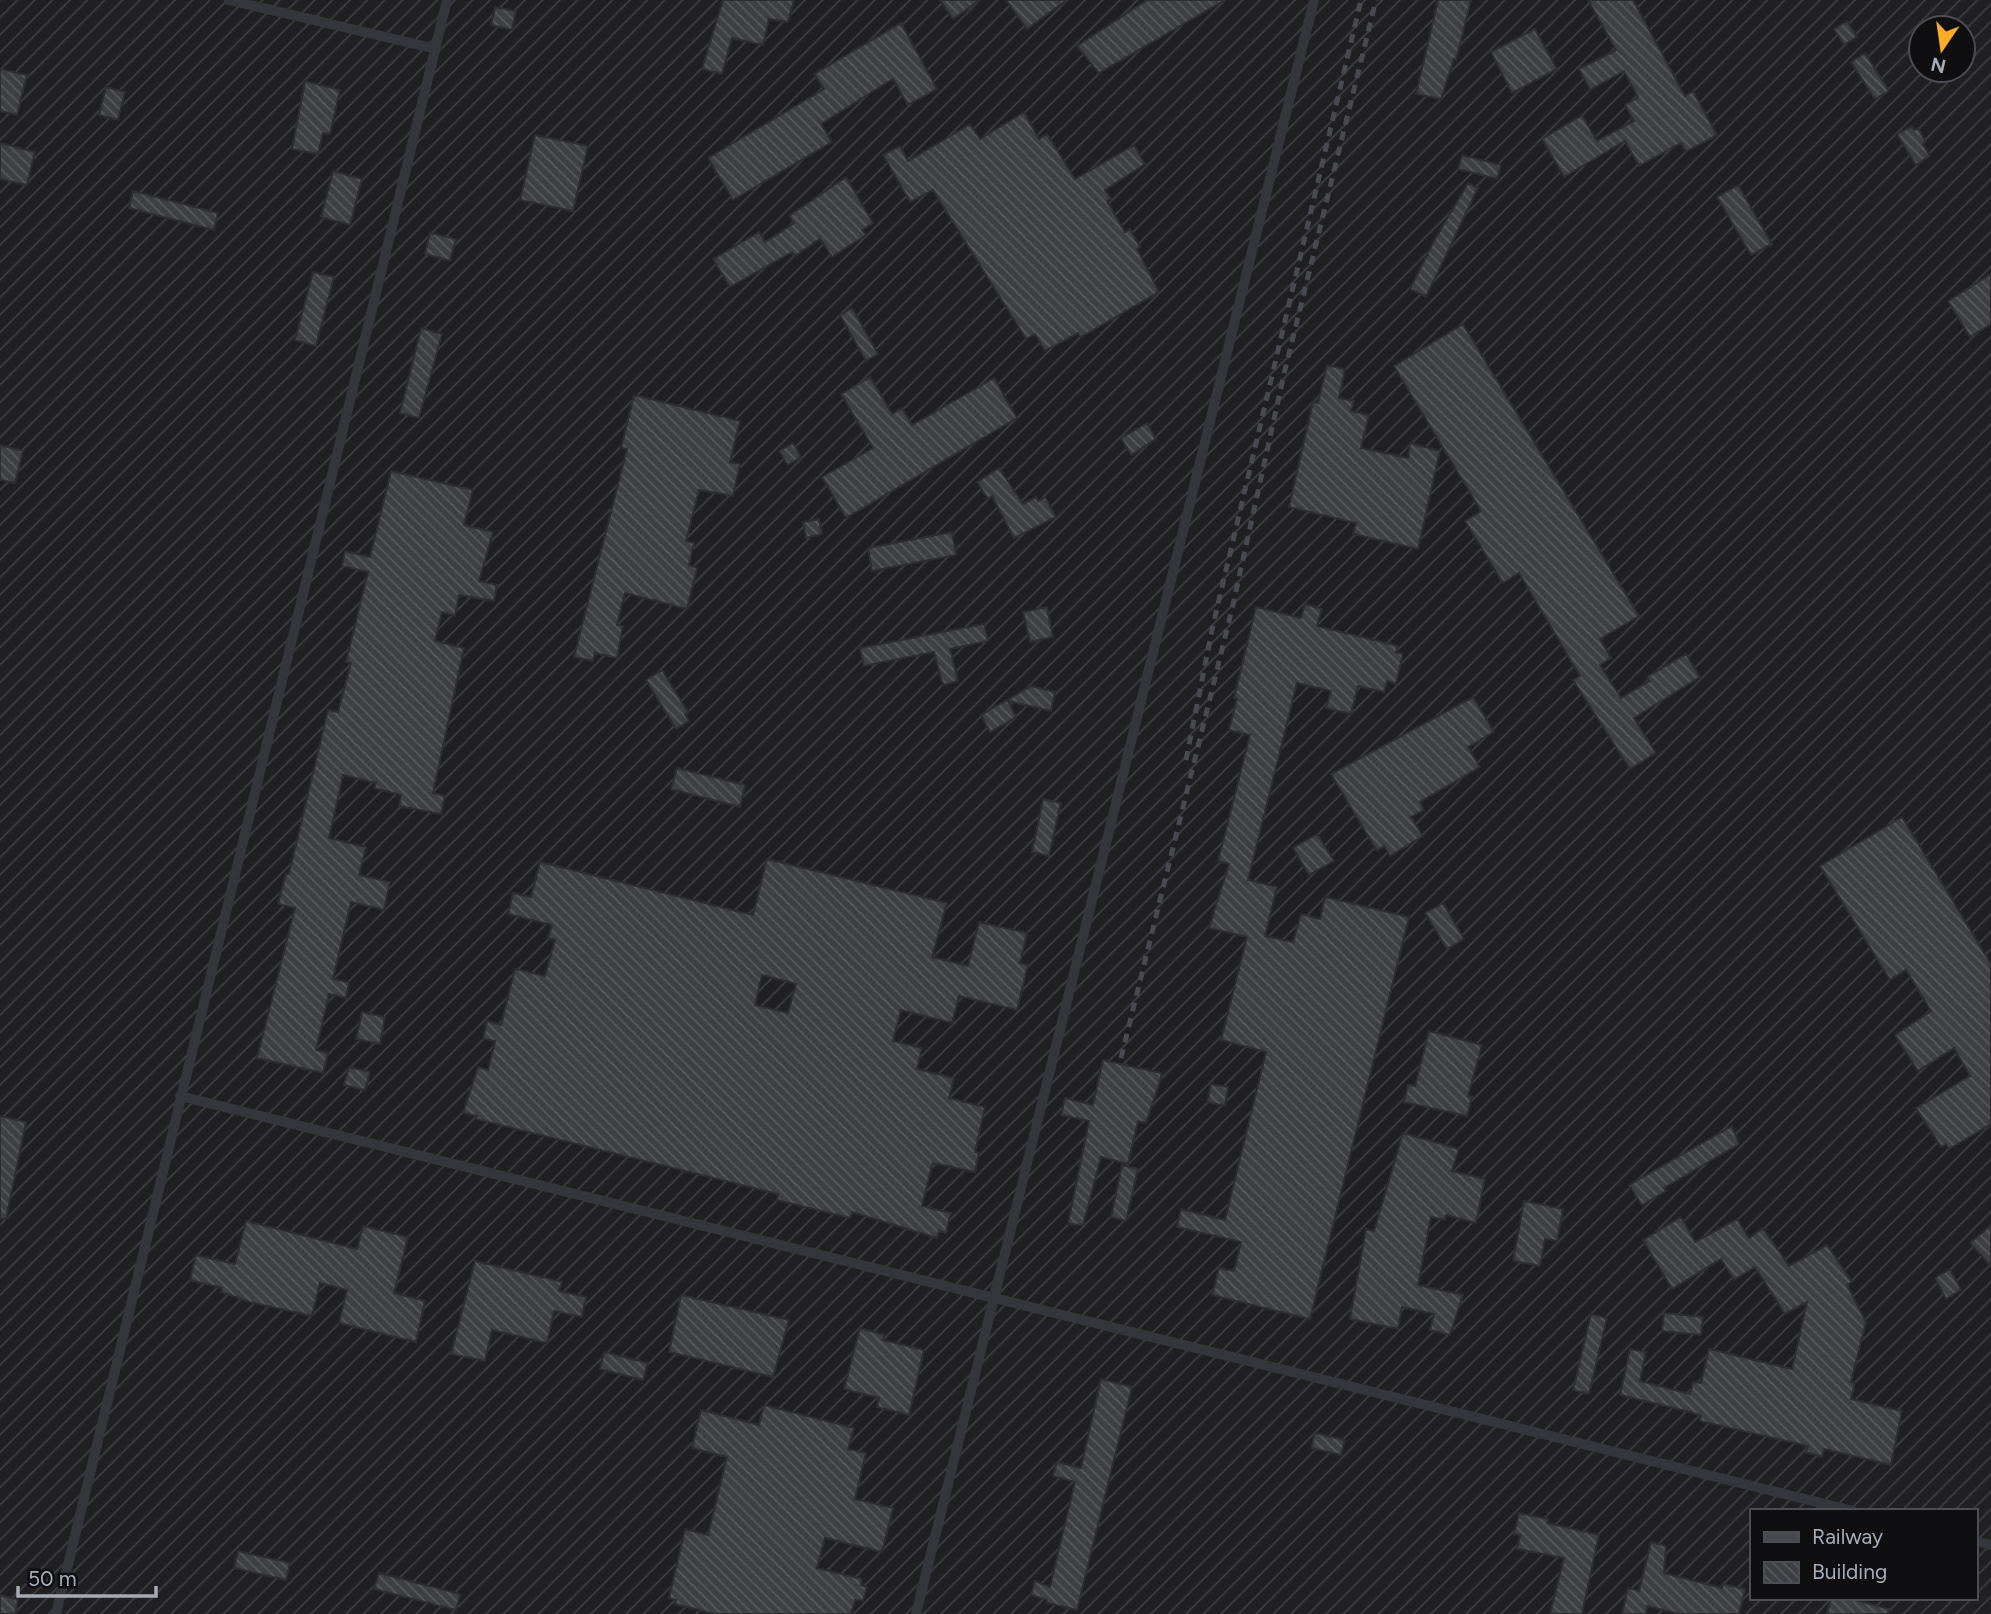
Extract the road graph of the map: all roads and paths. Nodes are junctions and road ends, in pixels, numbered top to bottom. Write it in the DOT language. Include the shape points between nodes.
graph roads {
  1 [pos="229,0"];
  2 [pos="447,0"];
  3 [pos="1314,0"];
  4 [pos="436,49"];
  5 [pos="180,1096"];
  6 [pos="993,1298"];
  7 [pos="1845,1509"];
  8 [pos="56,1614"];
  9 [pos="916,1614"];
  1 -- 4 [label="lane"];
  2 -- 4 [label="lane"];
  3 -- 6 [label="lane"];
  4 -- 5 [label="lane"];
  5 -- 6 [label="lane"];
  5 -- 8 [label="lane"];
  6 -- 7 [label="lane"];
  6 -- 9 [label="lane"];
}
